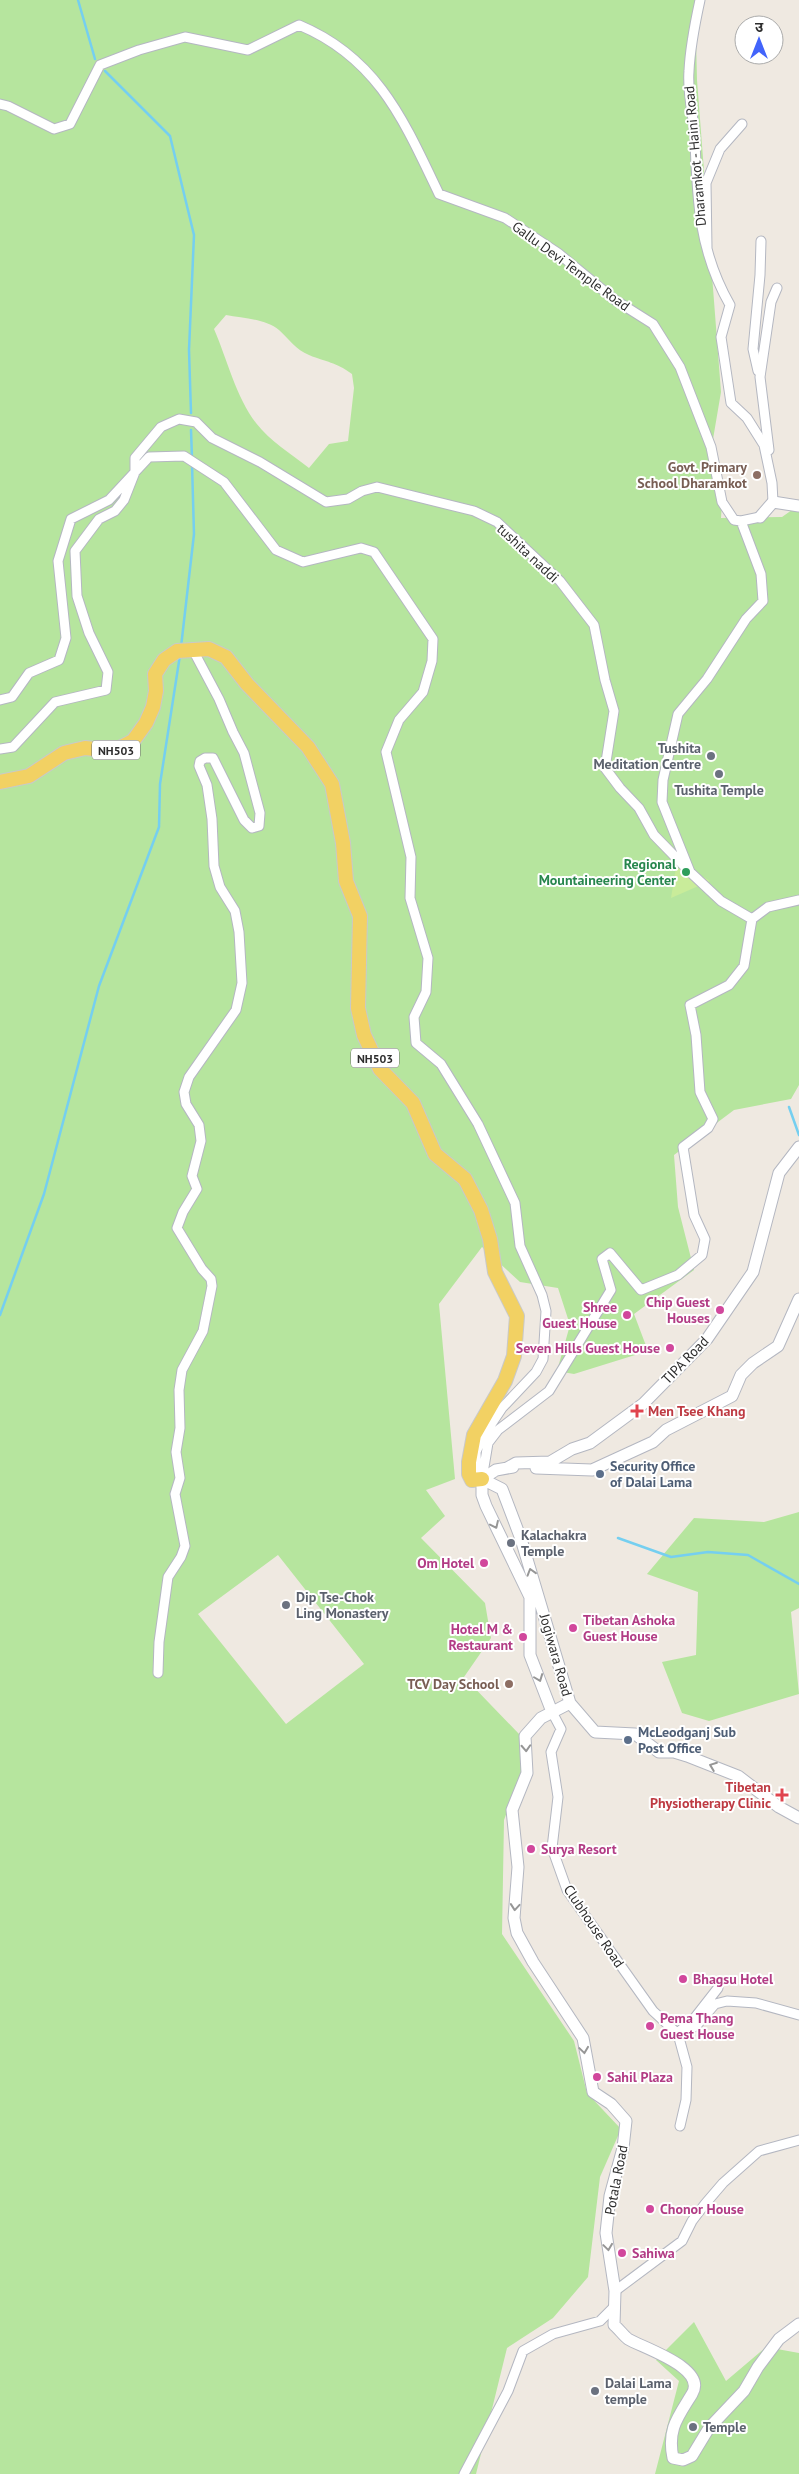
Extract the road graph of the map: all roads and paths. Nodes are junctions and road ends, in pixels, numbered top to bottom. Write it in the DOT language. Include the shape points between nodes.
graph roads {
  1 [pos="700,0"];
  2 [pos="0,104"];
  3 [pos="742,124"];
  4 [pos="761,241"];
  5 [pos="706,253"];
  6 [pos="777,288"];
  7 [pos="760,377"];
  8 [pos="134,472"];
  9 [pos="772,483"];
  10 [pos="772,502"];
  11 [pos="799,506"];
  12 [pos="760,517"];
  13 [pos="741,521"];
  14 [pos="186,651"];
  15 [pos="0,700"];
  16 [pos="0,749"];
  17 [pos="0,782"];
  18 [pos="690,872"];
  19 [pos="799,900"];
  20 [pos="752,919"];
  21 [pos="799,1148"];
  22 [pos="799,1299"];
  23 [pos="507,1468"];
  24 [pos="482,1479"];
  25 [pos="158,1673"];
  26 [pos="570,1703"];
  27 [pos="552,1712"];
  28 [pos="799,1818"];
  29 [pos="718,1988"];
  30 [pos="799,2015"];
  31 [pos="678,2034"];
  32 [pos="680,2126"];
  33 [pos="799,2140"];
  34 [pos="615,2291"];
  35 [pos="613,2308"];
  36 [pos="799,2324"];
  37 [pos="464,2474"];
  1 -- 5 [label="street, Dharamkot - Haini Road" via="688,72 696,186"];
  2 -- 13 [label="street, Gallu Devi Temple Road" via="54,129 70,124 100,65 139,50 185,37 248,50 299,25 323,35 363,65 402,118 439,194 505,218 558,253 615,300 653,324 680,367 711,447 722,502 734,520"];
  3 -- 5 [label="street" via="720,149 706,183 709,240"];
  4 -- 7 [label="street" via="753,349"];
  5 -- 9 [label="street, Dharamkot - Haini Road" via="718,285 730,305 721,337 731,403 746,418 764,445"];
  6 -- 7 [label="street" via="771,302"];
  7 -- 9 [label="street"];
  8 -- 15 [label="street" via="109,500 71,519 58,561 66,638 60,660 29,674 12,697"];
  8 -- 16 [label="street, tushita naddi" via="124,500 115,512 99,520 75,551 77,596 89,633 108,672 106,690 55,702 14,747"];
  8 -- 18 [label="street, tushita naddi" via="135,458 148,440 161,427 178,419 196,422 212,438 260,462 326,502 348,499 377,487 465,508 497,522 560,582 594,625 614,711 605,768 639,808 654,835"];
  8 -- 24 [label="street" via="149,457 187,458 224,482 276,550 303,562 361,548 374,552 433,640 432,660 423,692 399,720 386,752 410,857 410,898 428,958 426,992 414,1017 416,1044 441,1064 478,1124 505,1180 515,1203 520,1246 542,1295 546,1319 543,1359 536,1372 502,1408 482,1438 475,1462 477,1477"];
  9 -- 10 [label="street, Dharamkot - Haini Road"];
  10 -- 11 [label="street"];
  10 -- 12 [label="street"];
  12 -- 13 [label="street"];
  13 -- 18 [label="street" via="761,574 762,601 708,679 678,714 662,780 662,802"];
  14 -- 17 [label="main road, NH503" via="164,660 155,674 153,708 133,741 114,751 85,748 64,753 29,776"];
  14 -- 24 [label="main road, NH503" via="209,649 226,657 247,684 308,747 332,784 346,881 360,916 358,1008 364,1035 380,1069 412,1103 435,1154 465,1179 481,1210 495,1272 517,1316 514,1356 505,1381 474,1435 469,1474 472,1480"];
  14 -- 25 [label="street" via="220,699 244,753 260,813 259,826 252,828 244,820 213,758 200,761 212,819 214,866 220,887 235,910 242,951 242,983 236,1010 190,1077 184,1092 186,1104 199,1125 201,1141 192,1176 197,1190 177,1228 211,1279 212,1286 203,1330 182,1370 179,1390 180,1428 176,1452 180,1478 176,1494 185,1546 168,1577"];
  18 -- 20 [label="street, tushita naddi" via="721,901"];
  19 -- 20 [label="street" via="768,906"];
  20 -- 24 [label="street" via="744,966 729,985 690,1005 696,1035 700,1092 713,1118 708,1128 683,1147 694,1215 705,1239 702,1255 678,1275 641,1290 610,1253 602,1259 611,1290 549,1391 498,1430 488,1443"];
  21 -- 23 [label="street, TIPA Road" via="779,1173 753,1272 707,1339 643,1404 590,1443 550,1462 516,1464"];
  22 -- 23 [label="street" via="778,1346 753,1363 742,1375 732,1396 666,1430 654,1442 592,1470"];
  23 -- 24 [label="street" via="496,1470"];
  26 -- 24 [label="street, Jogiwara Road, one-way" via="521,1539 502,1489"];
  24 -- 27 [label="street, one-way" via="486,1506 530,1597 530,1654"];
  26 -- 27 [label="street"];
  28 -- 26 [label="street, Jogiwara Road, one-way" via="738,1776 674,1752 659,1752 635,1734 595,1732"];
  27 -- 31 [label="street, Clubhouse Road" via="561,1730 551,1752 558,1797 552,1848 567,1890 653,2011"];
  27 -- 34 [label="street, Potala Road, one-way" via="541,1718 525,1736 527,1773 512,1810 518,1867 514,1918 517,1933 533,1962 583,2038 593,2092 611,2104 626,2121 606,2232"];
  29 -- 31 [label="street"];
  30 -- 31 [label="street" via="756,2004 727,2001 714,2004 696,2026"];
  31 -- 32 [label="street" via="687,2067 686,2100"];
  33 -- 34 [label="street" via="759,2151 705,2204 682,2241"];
  34 -- 35 [label="street, Potala Road"];
  35 -- 36 [label="street, Potala Road" via="614,2325 628,2338 684,2366 694,2381 694,2391 672,2430 673,2458 684,2460 692,2456 709,2428 744,2391 779,2339"];
  35 -- 37 [label="street" via="600,2321 553,2334 523,2351 508,2391"];
}
